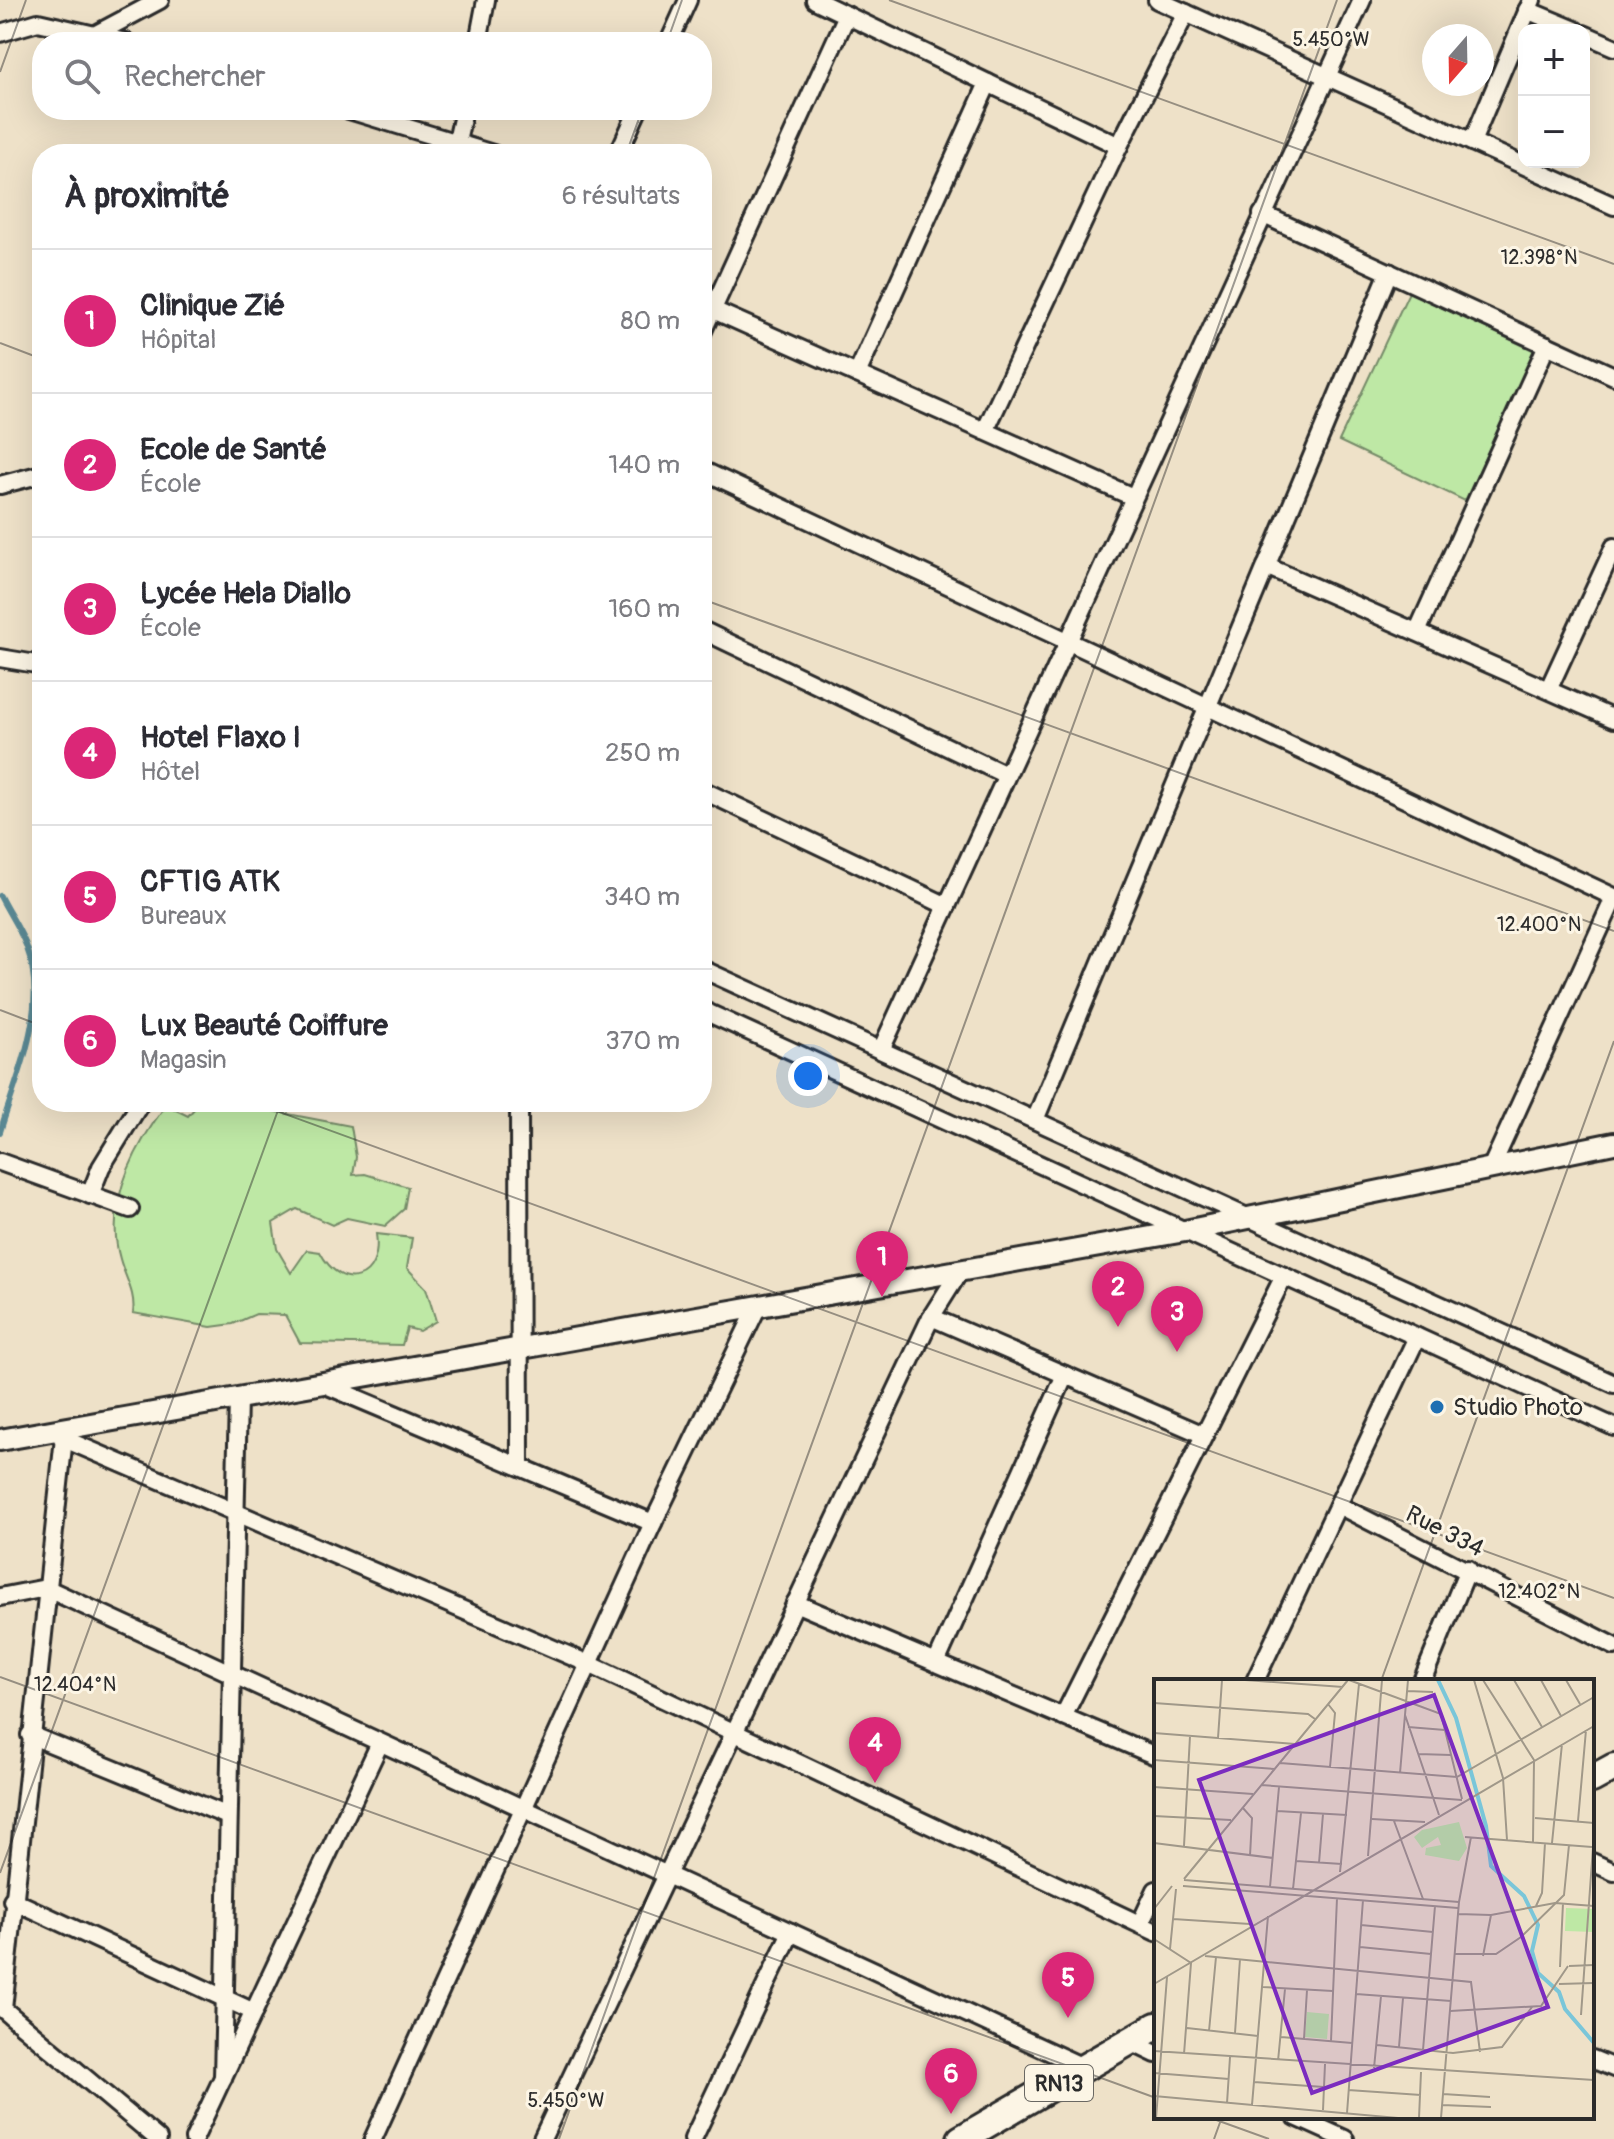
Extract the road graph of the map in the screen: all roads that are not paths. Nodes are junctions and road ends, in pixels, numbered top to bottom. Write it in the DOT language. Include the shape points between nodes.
graph roads {
  1 [pos="160,0"];
  2 [pos="486,0"];
  3 [pos="688,0"];
  4 [pos="815,0"];
  5 [pos="1157,0"];
  6 [pos="1362,0"];
  7 [pos="1530,5"];
  8 [pos="1186,13"];
  9 [pos="847,15"];
  10 [pos="1564,24"];
  11 [pos="93,32"];
  12 [pos="100,32"];
  13 [pos="480,32"];
  14 [pos="674,32"];
  15 [pos="0,33"];
  16 [pos="1590,37"];
  17 [pos="1614,47"];
  18 [pos="1329,78"];
  19 [pos="988,83"];
  20 [pos="377,120"];
  21 [pos="462,120"];
  22 [pos="633,120"];
  23 [pos="1472,142"];
  24 [pos="445,144"];
  25 [pos="457,144"];
  26 [pos="623,144"];
  27 [pos="1119,146"];
  28 [pos="1614,206"];
  29 [pos="1262,214"];
  30 [pos="1389,272"];
  31 [pos="712,298"];
  32 [pos="712,310"];
  33 [pos="1547,345"];
  34 [pos="857,374"];
  35 [pos="1614,376"];
  36 [pos="985,431"];
  37 [pos="712,475"];
  38 [pos="32,477"];
  39 [pos="0,485"];
  40 [pos="1133,497"];
  41 [pos="1614,547"];
  42 [pos="1266,566"];
  43 [pos="1417,632"];
  44 [pos="712,635"];
  45 [pos="1067,641"];
  46 [pos="0,658"];
  47 [pos="32,663"];
  48 [pos="1549,688"];
  49 [pos="1208,707"];
  50 [pos="1614,719"];
  51 [pos="1006,775"];
  52 [pos="712,795"];
  53 [pos="1614,897"];
  54 [pos="947,906"];
  55 [pos="712,974"];
  56 [pos="712,1015"];
  57 [pos="881,1050"];
  58 [pos="135,1112"];
  59 [pos="519,1112"];
  60 [pos="1035,1120"];
  61 [pos="1609,1147"];
  62 [pos="0,1162"];
  63 [pos="1491,1168"];
  64 [pos="90,1195"];
  65 [pos="130,1209"];
  66 [pos="1248,1217"];
  67 [pos="1185,1231"];
  68 [pos="960,1271"];
  69 [pos="1284,1276"];
  70 [pos="758,1306"];
  71 [pos="931,1317"];
  72 [pos="1417,1337"];
  73 [pos="521,1348"];
  74 [pos="1065,1375"];
  75 [pos="321,1383"];
  76 [pos="1614,1384"];
  77 [pos="238,1398"];
  78 [pos="1614,1427"];
  79 [pos="63,1433"];
  80 [pos="1204,1435"];
  81 [pos="0,1440"];
  82 [pos="520,1465"];
  83 [pos="1338,1505"];
  84 [pos="234,1514"];
  85 [pos="653,1523"];
  86 [pos="1468,1569"];
  87 [pos="46,1588"];
  88 [pos="0,1597"];
  89 [pos="795,1603"];
  90 [pos="1614,1646"];
  91 [pos="936,1663"];
  92 [pos="589,1664"];
  93 [pos="230,1674"];
  94 [pos="1256,1679"];
  95 [pos="1423,1679"];
  96 [pos="1063,1717"];
  97 [pos="734,1732"];
  98 [pos="30,1735"];
  99 [pos="380,1743"];
  100 [pos="1154,1755"];
  101 [pos="1614,1767"];
  102 [pos="1594,1778"];
  103 [pos="523,1809"];
  104 [pos="228,1816"];
  105 [pos="1594,1863"];
  106 [pos="1614,1872"];
  107 [pos="667,1875"];
  108 [pos="1154,1894"];
  109 [pos="12,1900"];
  110 [pos="1140,1924"];
  111 [pos="1154,1931"];
  112 [pos="791,1932"];
  113 [pos="222,1997"];
  114 [pos="254,2012"];
  115 [pos="1154,2027"];
  116 [pos="1129,2041"];
  117 [pos="1154,2053"];
  118 [pos="1594,2060"];
  119 [pos="1085,2068"];
  120 [pos="1614,2068"];
  121 [pos="223,2078"];
  122 [pos="1300,2119"];
  123 [pos="158,2139"];
  124 [pos="194,2139"];
  125 [pos="373,2139"];
  126 [pos="542,2139"];
  127 [pos="693,2139"];
  128 [pos="961,2139"];
  129 [pos="1345,2139"];
  1 -- 12 [label="street"];
  2 -- 13 [label="street"];
  3 -- 14 [label="street"];
  4 -- 9 [label="street"];
  5 -- 8 [label="street"];
  6 -- 18 [label="street"];
  7 -- 10 [label="street"];
  7 -- 23 [label="street"];
  8 -- 18 [label="street"];
  8 -- 27 [label="street"];
  9 -- 19 [label="street"];
  9 -- 31 [label="street"];
  11 -- 15 [label="street" via="38,22"];
  16 -- 17 [label="street"];
  18 -- 23 [label="street"];
  18 -- 29 [label="street"];
  19 -- 27 [label="street"];
  19 -- 34 [label="street"];
  20 -- 24 [label="street"];
  21 -- 25 [label="street"];
  22 -- 26 [label="street"];
  23 -- 28 [label="street"];
  27 -- 36 [label="street"];
  29 -- 30 [label="street"];
  29 -- 40 [label="street"];
  30 -- 33 [label="street"];
  30 -- 42 [label="street"];
  32 -- 34 [label="street"];
  33 -- 35 [label="street"];
  33 -- 43 [label="street"];
  34 -- 36 [label="street"];
  36 -- 40 [label="street"];
  37 -- 45 [label="street"];
  38 -- 39 [label="street"];
  40 -- 45 [label="street"];
  41 -- 48 [label="street"];
  42 -- 43 [label="street"];
  42 -- 49 [label="street"];
  43 -- 48 [label="street"];
  44 -- 51 [label="street"];
  45 -- 49 [label="street"];
  45 -- 51 [label="street"];
  46 -- 47 [label="street"];
  48 -- 50 [label="street"];
  49 -- 53 [label="street"];
  49 -- 60 [label="street"];
  51 -- 54 [label="street"];
  52 -- 54 [label="street"];
  53 -- 63 [label="street"];
  54 -- 57 [label="street"];
  55 -- 57 [label="street"];
  56 -- 67 [label="street"];
  57 -- 60 [label="street"];
  58 -- 64 [label="street"];
  59 -- 73 [label="street"];
  60 -- 66 [label="street"];
  61 -- 63 [label="street"];
  62 -- 64 [label="street"];
  63 -- 66 [label="street"];
  64 -- 65 [label="street"];
  66 -- 67 [label="street"];
  66 -- 76 [label="street"];
  67 -- 68 [label="street"];
  67 -- 69 [label="street"];
  68 -- 70 [label="street"];
  68 -- 71 [label="street"];
  69 -- 72 [label="street"];
  69 -- 80 [label="street"];
  70 -- 73 [label="street"];
  70 -- 85 [label="street"];
  71 -- 74 [label="street"];
  71 -- 89 [label="street"];
  72 -- 78 [label="street"];
  72 -- 83 [label="street"];
  73 -- 75 [label="street"];
  73 -- 82 [label="street"];
  74 -- 80 [label="street"];
  74 -- 91 [label="street"];
  75 -- 77 [label="street"];
  75 -- 82 [label="street"];
  77 -- 79 [label="street"];
  77 -- 84 [label="street"];
  79 -- 81 [label="street"];
  79 -- 84 [label="street"];
  79 -- 87 [label="street"];
  80 -- 96 [label="street"];
  82 -- 85 [label="street"];
  83 -- 86 [label="street, Rue 334"];
  83 -- 94 [label="street"];
  84 -- 92 [label="street"];
  84 -- 93 [label="street"];
  85 -- 92 [label="street"];
  86 -- 90 [label="street, Rue 334"];
  86 -- 95 [label="street"];
  87 -- 88 [label="street"];
  87 -- 93 [label="street"];
  87 -- 98 [label="street"];
  89 -- 91 [label="street"];
  89 -- 97 [label="street"];
  91 -- 96 [label="street"];
  92 -- 97 [label="street"];
  92 -- 103 [label="street"];
  93 -- 99 [label="street"];
  93 -- 104 [label="street"];
  96 -- 100 [label="street"];
  97 -- 107 [label="street"];
  97 -- 110 [label="street"];
  98 -- 104 [label="street"];
  98 -- 109 [label="street"];
  99 -- 103 [label="street"];
  99 -- 114 [label="street"];
  101 -- 102 [label="main road"];
  103 -- 107 [label="street"];
  103 -- 125 [label="street"];
  104 -- 113 [label="street"];
  105 -- 106 [label="street"];
  107 -- 112 [label="street"];
  107 -- 126 [label="street"];
  108 -- 110 [label="street"];
  109 -- 113 [label="street"];
  109 -- 123 [label="street" via="3,2009"];
  110 -- 111 [label="street"];
  112 -- 119 [label="street"];
  112 -- 127 [label="street"];
  113 -- 114 [label="street"];
  113 -- 121 [label="street"];
  114 -- 121 [label="street"];
  115 -- 116 [label="main road, RN13"];
  116 -- 117 [label="street"];
  116 -- 119 [label="main road, RN13"];
  118 -- 120 [label="street"];
  119 -- 128 [label="main road, RN13"];
  121 -- 124 [label="street"];
  122 -- 129 [label="street"];
}
